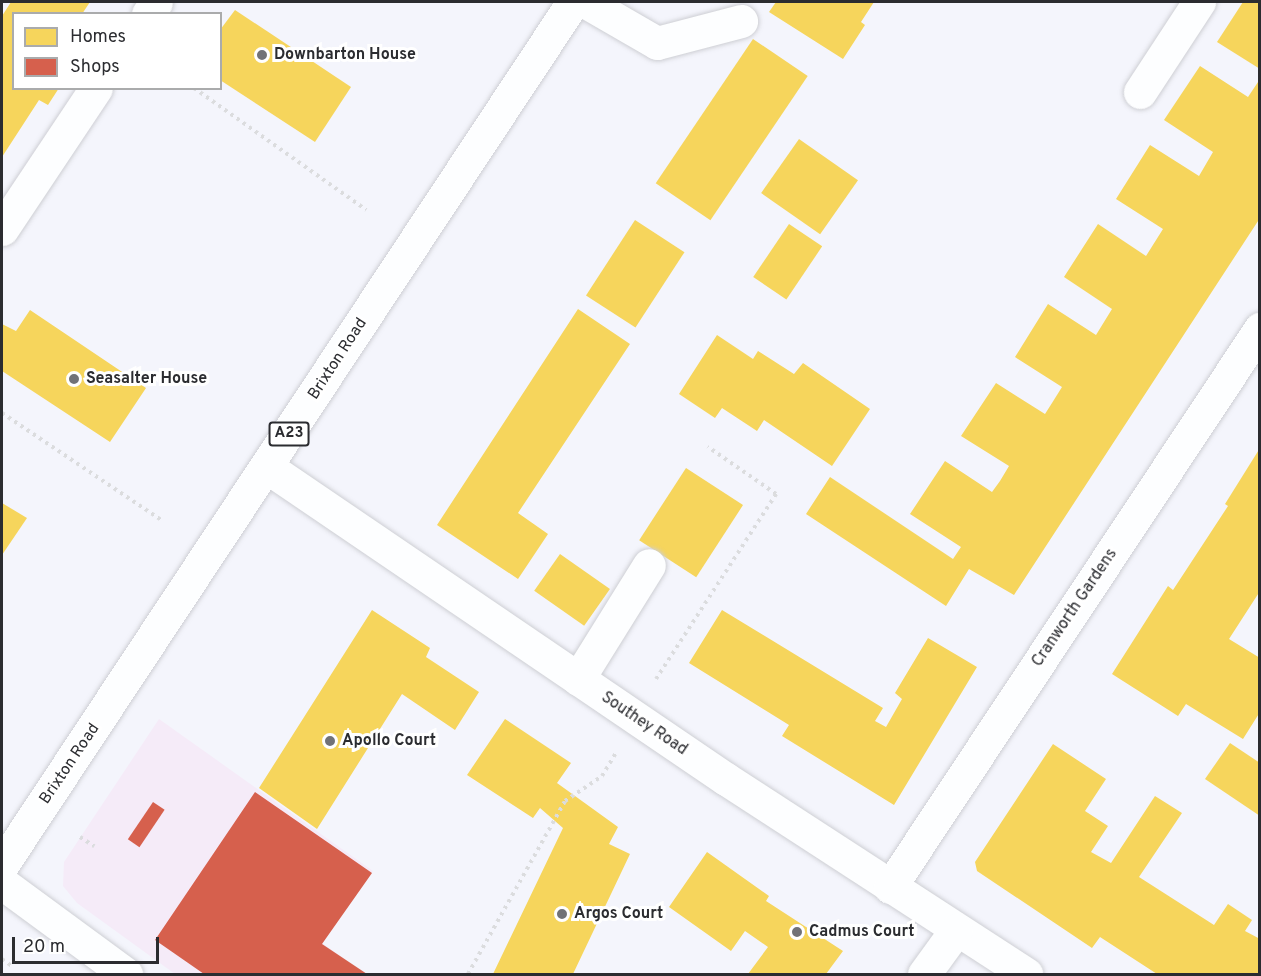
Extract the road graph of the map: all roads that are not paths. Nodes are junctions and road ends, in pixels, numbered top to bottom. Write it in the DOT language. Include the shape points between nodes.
graph roads {
  1 [pos="573,2"];
  2 [pos="586,2"];
  3 [pos="1199,2"];
  4 [pos="741,21"];
  5 [pos="95,90"];
  6 [pos="1140,92"];
  7 [pos="2,229"];
  8 [pos="1260,329"];
  9 [pos="267,467"];
  10 [pos="649,565"];
  11 [pos="578,678"];
  12 [pos="2,865"];
  13 [pos="2,883"];
  14 [pos="890,887"];
  15 [pos="956,930"];
  16 [pos="126,975"];
  17 [pos="924,975"];
  18 [pos="1026,975"];
  1 -- 9 [label="main road, Brixton Road / A23"];
  2 -- 4 [label="main road" via="657,43"];
  3 -- 6 [label="main road"];
  5 -- 7 [label="main road"];
  8 -- 14 [label="main road, Cranworth Gardens"];
  9 -- 11 [label="main road, Southey Road"];
  9 -- 12 [label="main road, Brixton Road / A23"];
  10 -- 11 [label="main road"];
  11 -- 14 [label="main road, Southey Road"];
  13 -- 16 [label="main road"];
  14 -- 15 [label="main road, Southey Road"];
  15 -- 17 [label="main road"];
  15 -- 18 [label="main road, Southey Road"];
}
